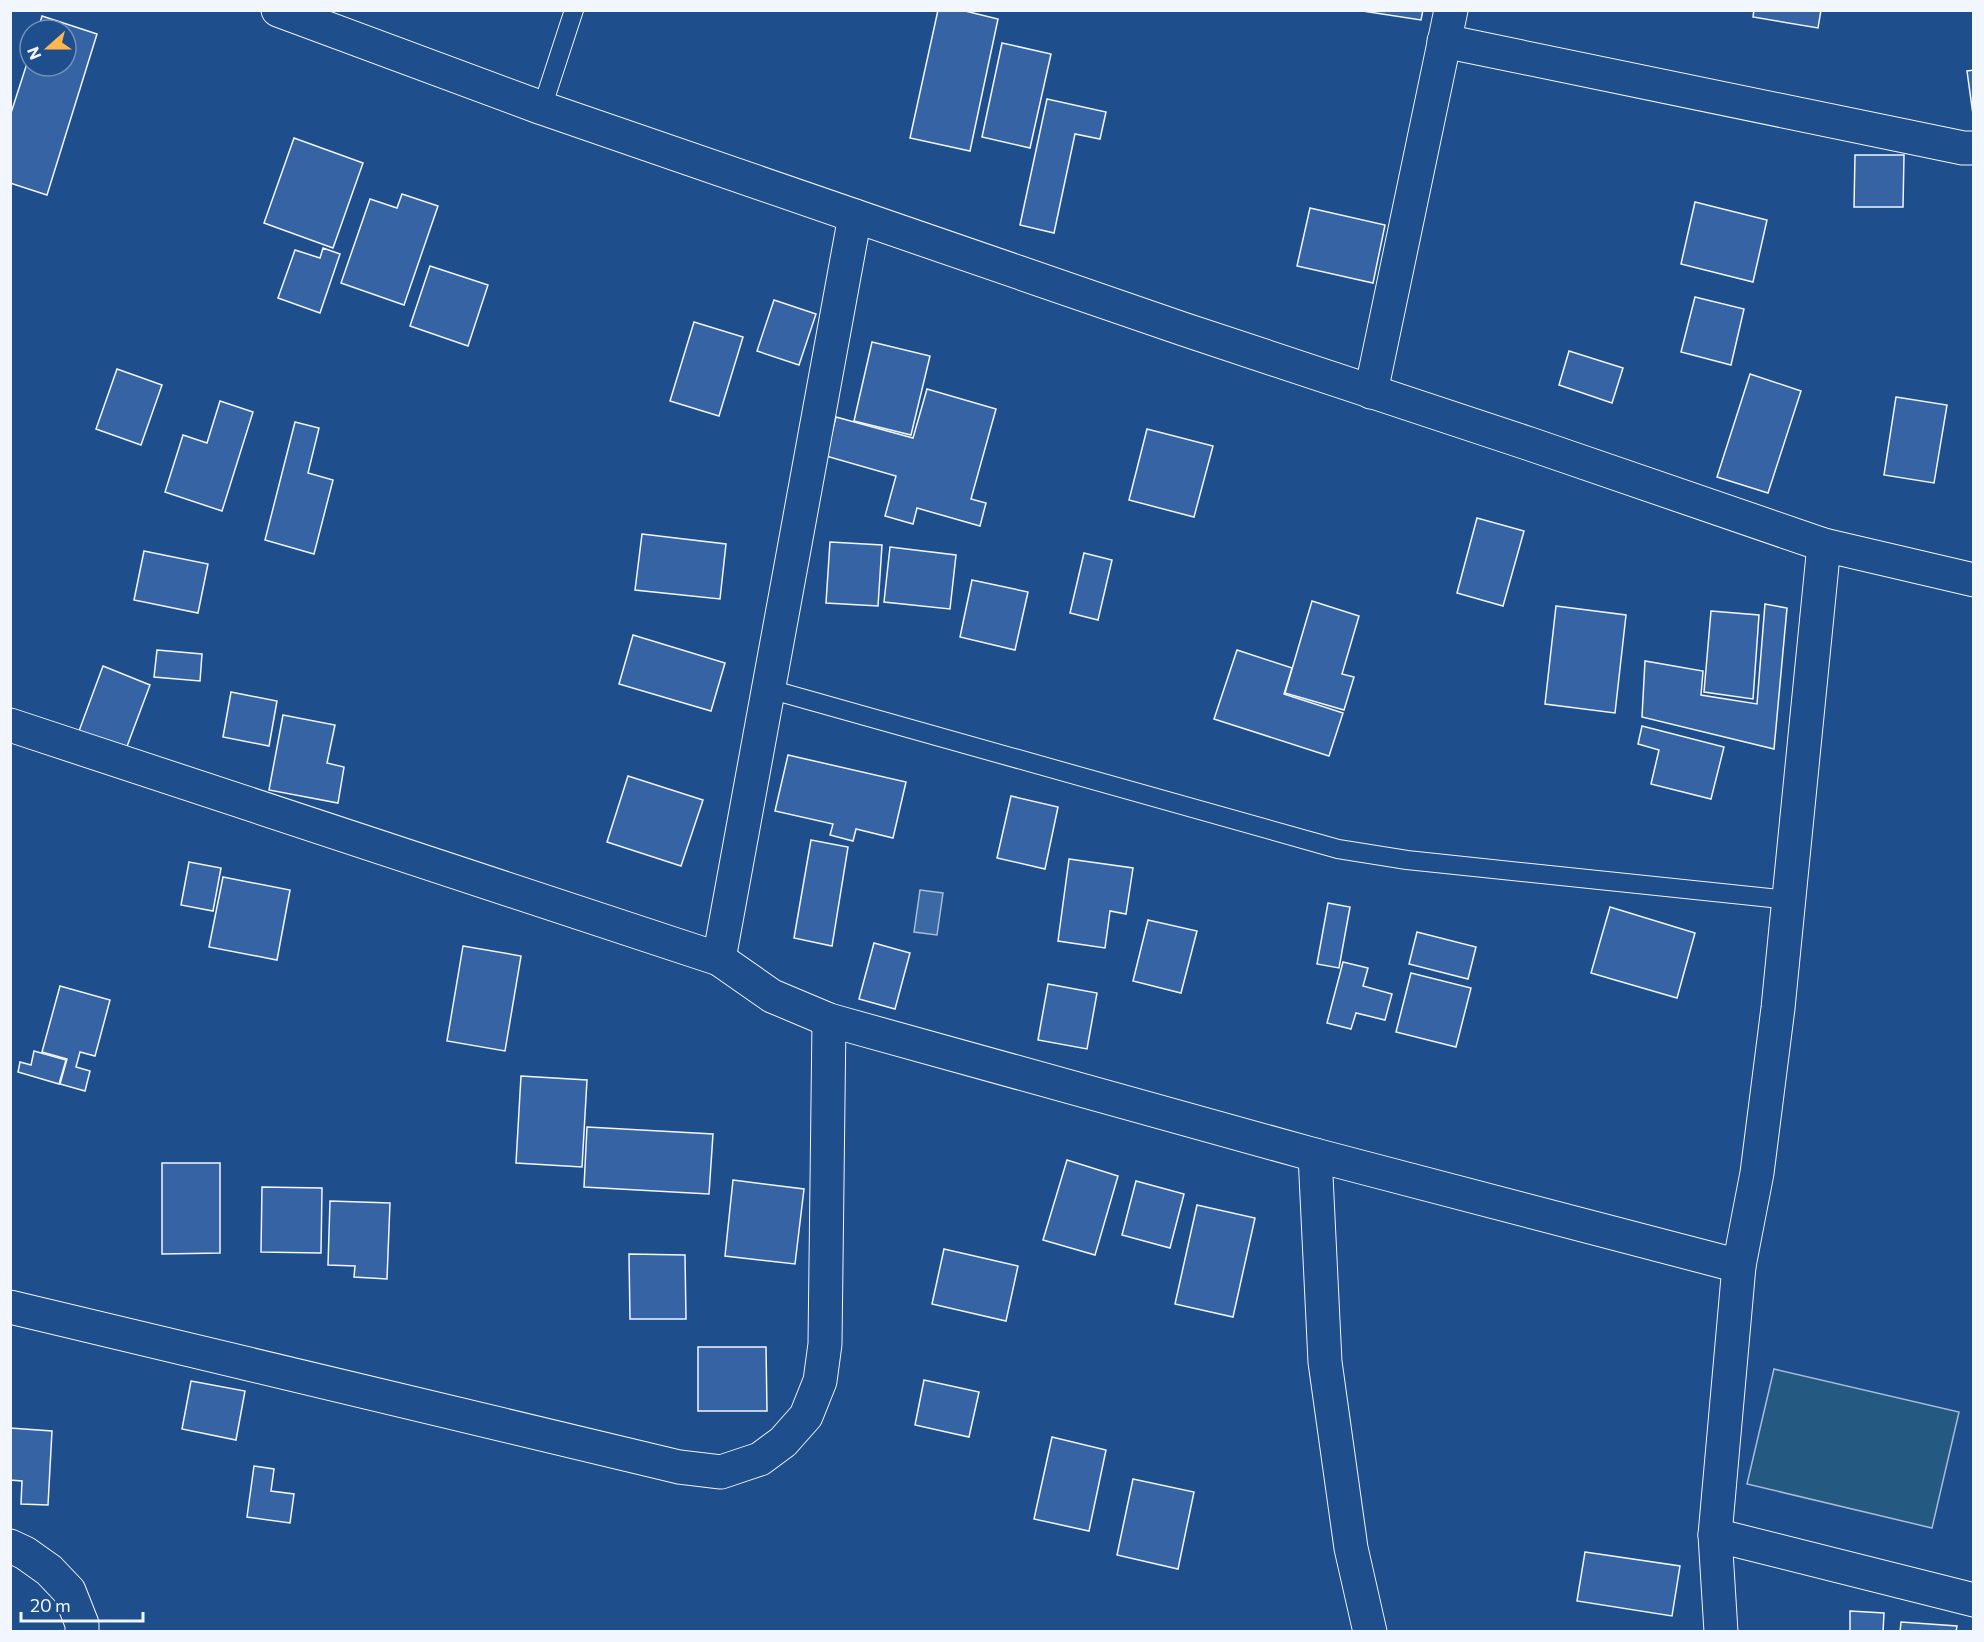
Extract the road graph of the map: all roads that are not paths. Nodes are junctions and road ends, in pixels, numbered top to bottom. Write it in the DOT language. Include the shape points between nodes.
graph roads {
  1 [pos="278,10"];
  2 [pos="574,10"];
  3 [pos="1447,26"];
  4 [pos="542,108"];
  5 [pos="1974,148"];
  6 [pos="855,216"];
  7 [pos="1371,392"];
  8 [pos="1824,544"];
  9 [pos="1974,580"];
  10 [pos="769,689"];
  11 [pos="10,725"];
  12 [pos="1789,900"];
  13 [pos="719,959"];
  14 [pos="829,1020"];
  15 [pos="1315,1155"];
  16 [pos="1739,1266"];
  17 [pos="10,1307"];
  18 [pos="1715,1535"];
  19 [pos="10,1546"];
  20 [pos="1974,1600"];
  21 [pos="82,1632"];
  22 [pos="1370,1632"];
  23 [pos="1721,1632"];
  1 -- 4 [label="street"];
  2 -- 4 [label="lane"];
  3 -- 5 [label="street" via="1952,146"];
  3 -- 7 [label="street"];
  4 -- 6 [label="street"];
  6 -- 7 [label="street"];
  6 -- 10 [label="street"];
  7 -- 8 [label="street"];
  8 -- 9 [label="street"];
  8 -- 12 [label="street"];
  10 -- 12 [label="lane" via="1338,849 1407,860"];
  10 -- 13 [label="street"];
  11 -- 13 [label="street"];
  12 -- 16 [label="street" via="1757,1173"];
  13 -- 14 [label="street" via="772,996"];
  14 -- 15 [label="street"];
  14 -- 17 [label="street" via="825,1344 820,1381 806,1416 783,1442 760,1459 722,1472 679,1467"];
  15 -- 16 [label="street"];
  15 -- 22 [label="street" via="1325,1362 1351,1548"];
  16 -- 18 [label="street"];
  18 -- 20 [label="street"];
  18 -- 23 [label="street"];
  19 -- 21 [label="street" via="49,1570 69,1591"];
}
